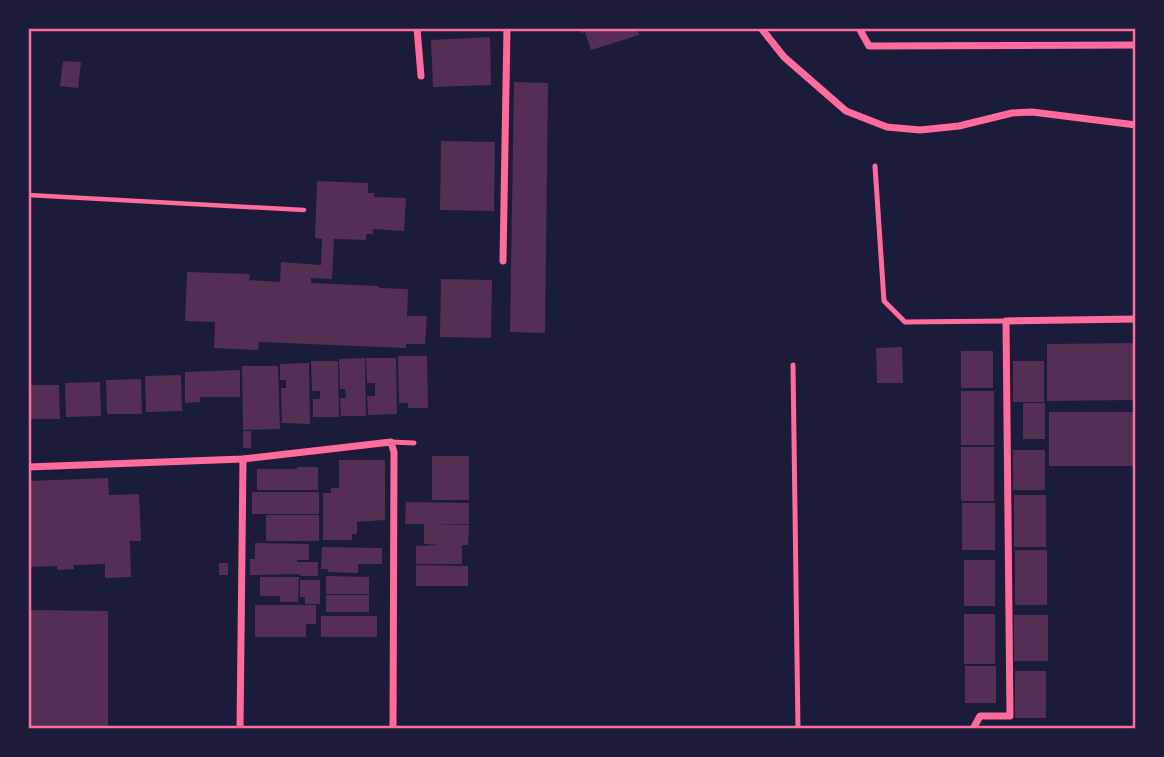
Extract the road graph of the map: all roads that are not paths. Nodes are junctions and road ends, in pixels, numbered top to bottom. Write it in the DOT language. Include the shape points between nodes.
graph roads {
  1 [pos="417,28"];
  2 [pos="508,28"];
  3 [pos="761,28"];
  4 [pos="859,28"];
  5 [pos="1136,45"];
  6 [pos="421,76"];
  7 [pos="1136,125"];
  8 [pos="876,166"];
  9 [pos="503,261"];
  10 [pos="1136,319"];
  11 [pos="1006,321"];
  12 [pos="793,365"];
  13 [pos="391,442"];
  14 [pos="414,443"];
  15 [pos="243,459"];
  16 [pos="28,467"];
  17 [pos="240,729"];
  18 [pos="393,729"];
  19 [pos="798,729"];
  20 [pos="973,729"];
  1 -- 6 [label="street"];
  2 -- 9 [label="street"];
  3 -- 7 [label="street" via="784,57 846,111 887,127 959,126 1032,112"];
  4 -- 5 [label="street" via="869,46"];
  8 -- 11 [label="lane" via="884,301 905,322"];
  10 -- 11 [label="street"];
  11 -- 20 [label="street" via="1010,716 980,716"];
  12 -- 19 [label="lane"];
  13 -- 14 [label="lane"];
  13 -- 15 [label="street"];
  13 -- 18 [label="street"];
  15 -- 16 [label="street"];
  15 -- 17 [label="street"];
}
